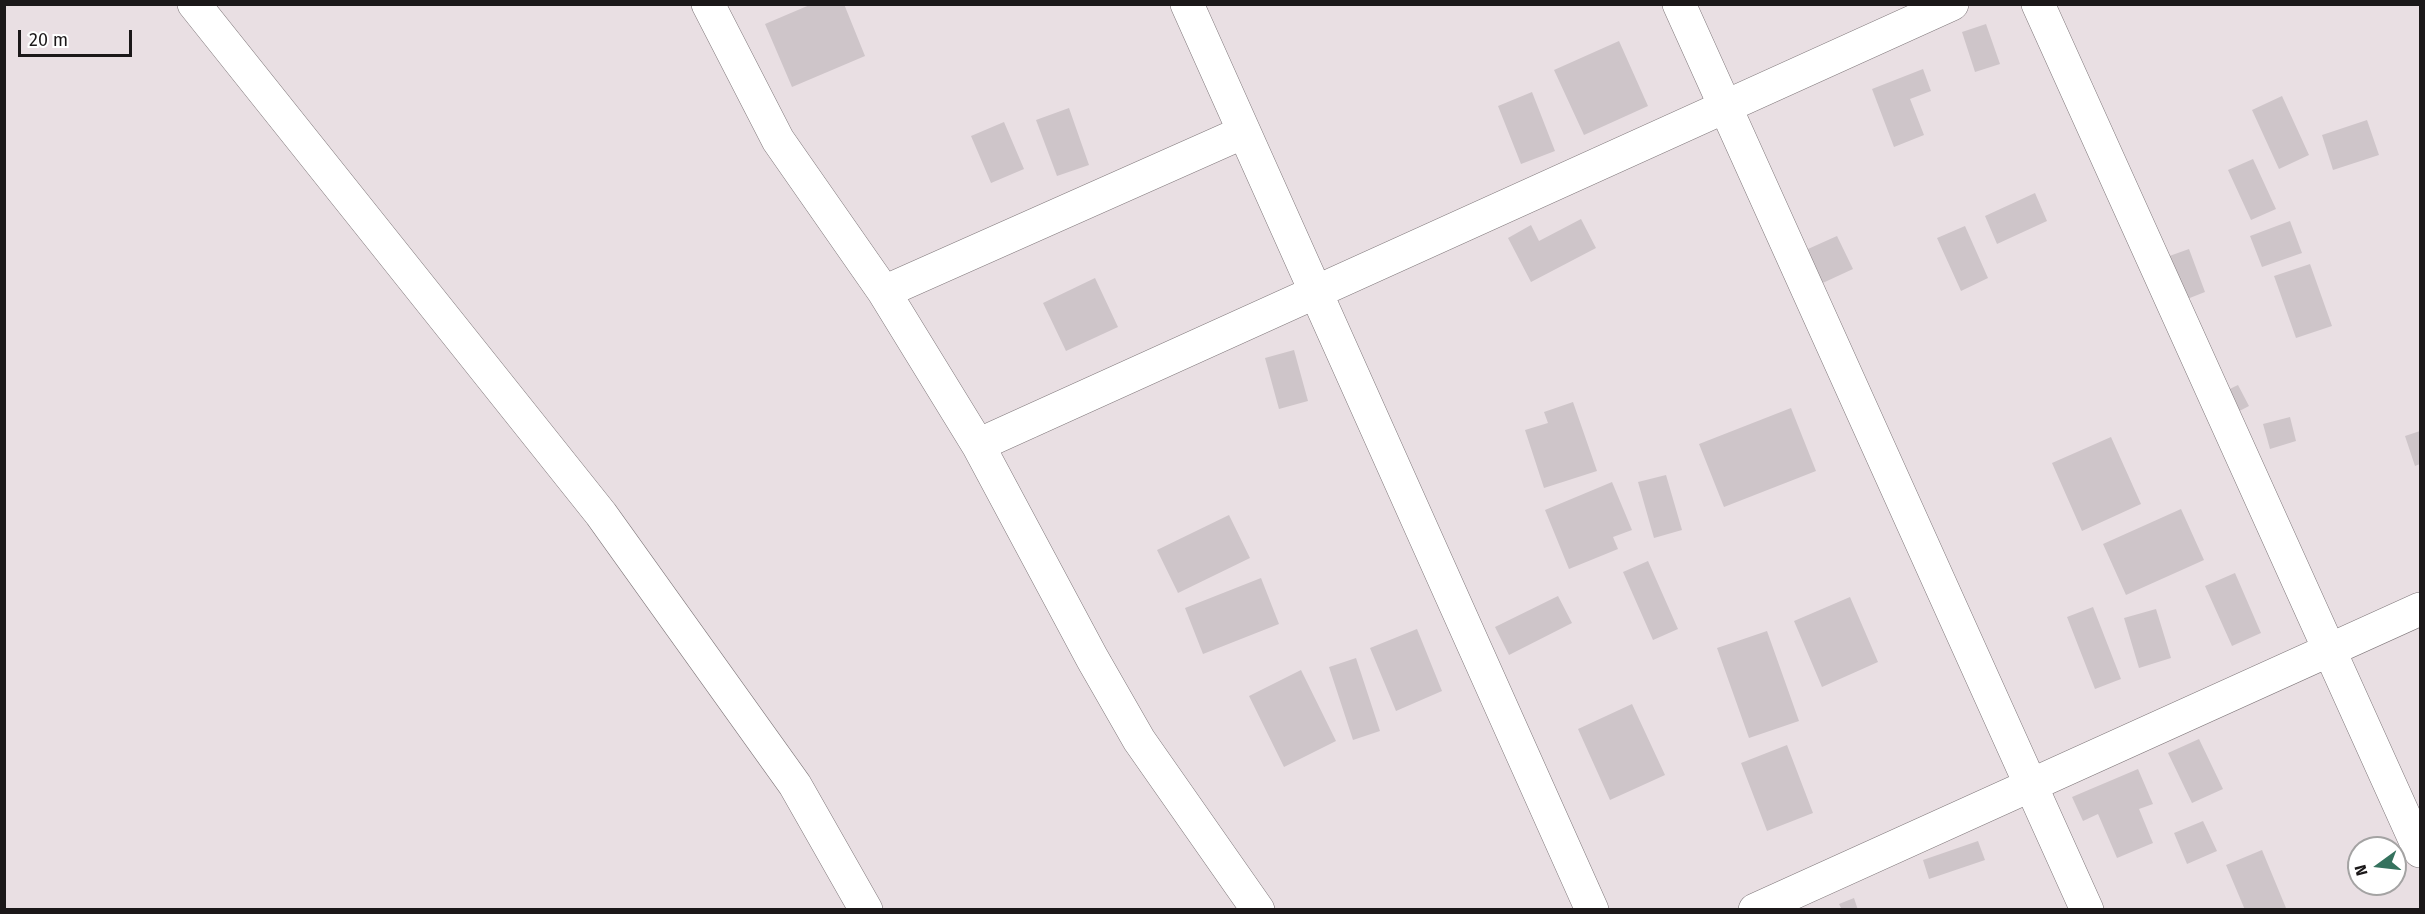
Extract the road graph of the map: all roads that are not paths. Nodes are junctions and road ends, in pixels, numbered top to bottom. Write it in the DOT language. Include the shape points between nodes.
graph roads {
  1 [pos="194,4"];
  2 [pos="708,4"];
  3 [pos="1187,4"];
  4 [pos="1679,4"];
  5 [pos="1952,4"];
  6 [pos="2038,4"];
  7 [pos="1725,108"];
  8 [pos="1244,132"];
  9 [pos="884,292"];
  10 [pos="1316,293"];
  11 [pos="978,445"];
  12 [pos="2421,609"];
  13 [pos="2329,649"];
  14 [pos="2031,785"];
  15 [pos="2421,851"];
  16 [pos="866,909"];
  17 [pos="1258,909"];
  18 [pos="1592,909"];
  19 [pos="1755,909"];
  20 [pos="2087,909"];
  1 -- 16 [label="main road" via="601,513 795,785"];
  2 -- 9 [label="main road" via="777,140"];
  3 -- 8 [label="main road"];
  4 -- 7 [label="main road"];
  5 -- 7 [label="main road"];
  6 -- 13 [label="main road"];
  7 -- 10 [label="main road"];
  7 -- 14 [label="main road"];
  8 -- 9 [label="main road"];
  8 -- 10 [label="main road"];
  9 -- 11 [label="main road"];
  10 -- 11 [label="main road"];
  10 -- 18 [label="main road"];
  11 -- 17 [label="main road" via="1140,740"];
  12 -- 13 [label="main road"];
  13 -- 14 [label="main road"];
  13 -- 15 [label="main road"];
  14 -- 19 [label="main road"];
  14 -- 20 [label="main road"];
}
